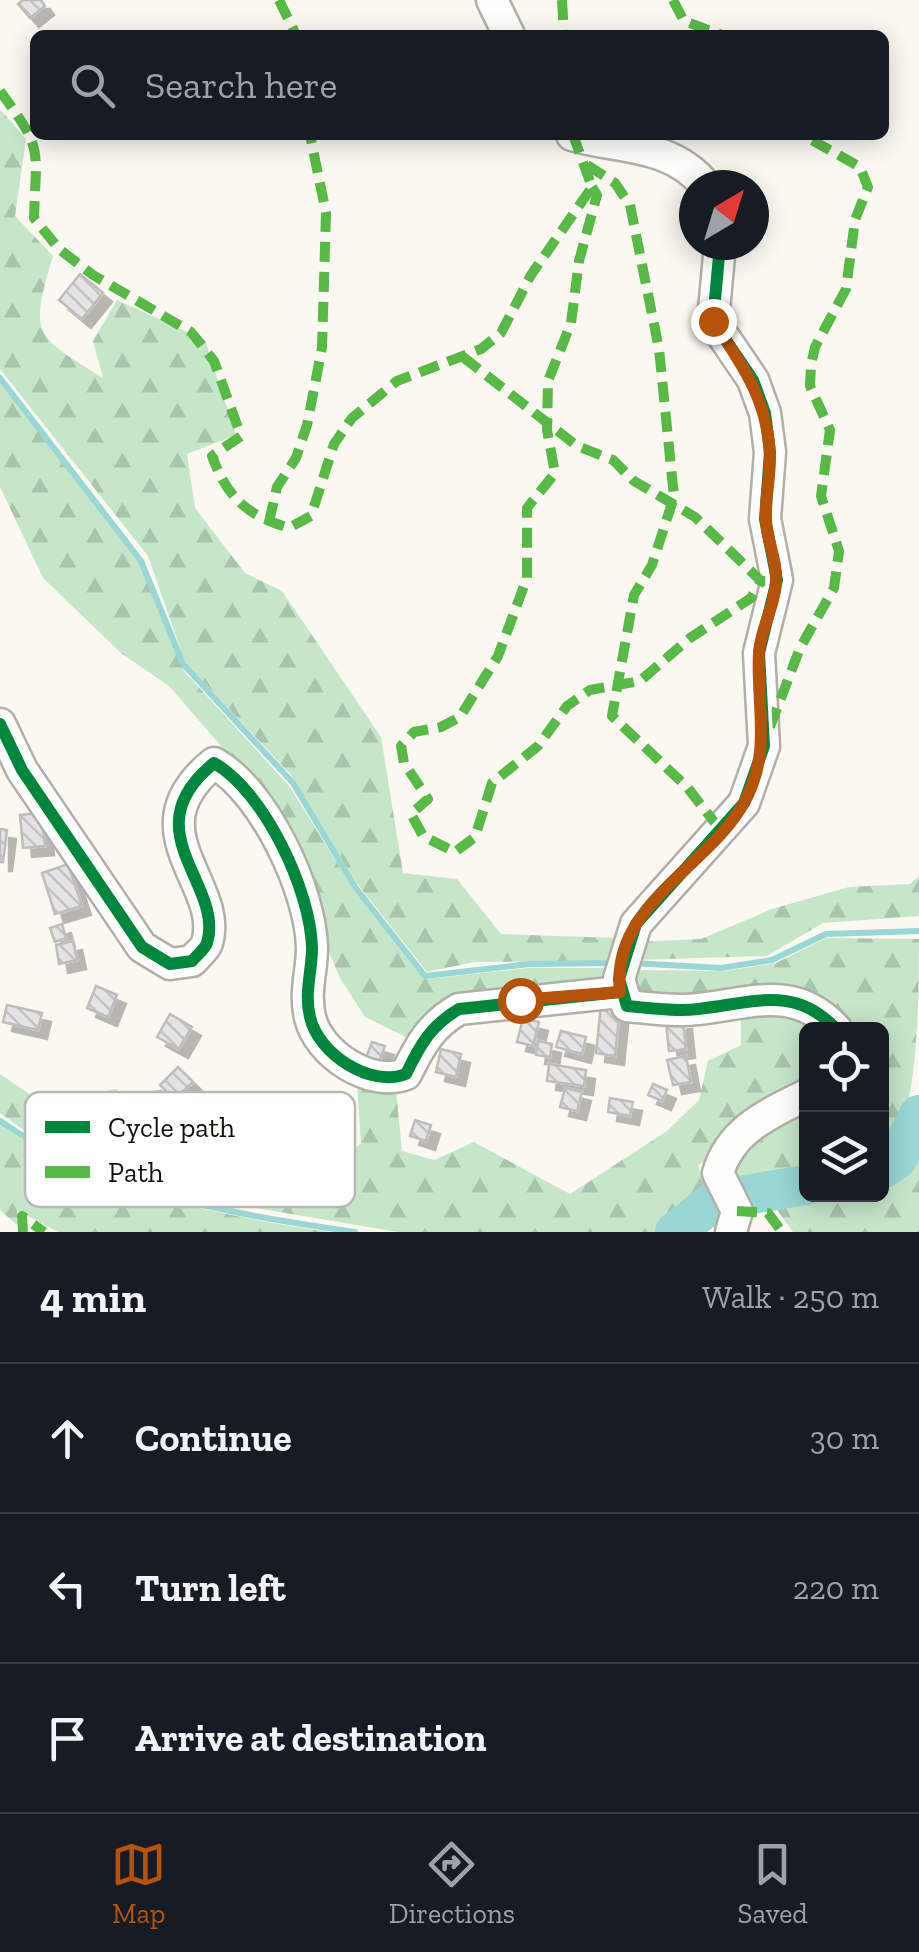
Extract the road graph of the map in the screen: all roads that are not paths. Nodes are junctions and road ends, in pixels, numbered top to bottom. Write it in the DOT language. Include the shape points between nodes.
graph roads {
  1 [pos="492,0"];
  2 [pos="507,30"];
  3 [pos="602,140"];
  4 [pos="693,170"];
  5 [pos="719,260"];
  6 [pos="0,724"];
  7 [pos="622,974"];
  8 [pos="830,1022"];
  9 [pos="799,1099"];
  10 [pos="734,1222"];
  1 -- 2 [label="street"];
  3 -- 4 [label="street" via="638,146"];
  5 -- 7 [label="street" via="713,321 753,380 770,452 766,518 777,580 759,653 764,746 744,804 636,924"];
  6 -- 7 [label="street" via="22,770 114,910 142,947 170,964 192,962 206,943 206,913 178,824 201,773 214,763 234,774 302,883 312,950 310,1021 331,1051 363,1073 390,1080 406,1074 438,1021 460,1009"];
  7 -- 8 [label="street" via="628,1006 782,1000 817,1008"];
  9 -- 10 [label="street" via="745,1129 730,1146 718,1173"];
}
